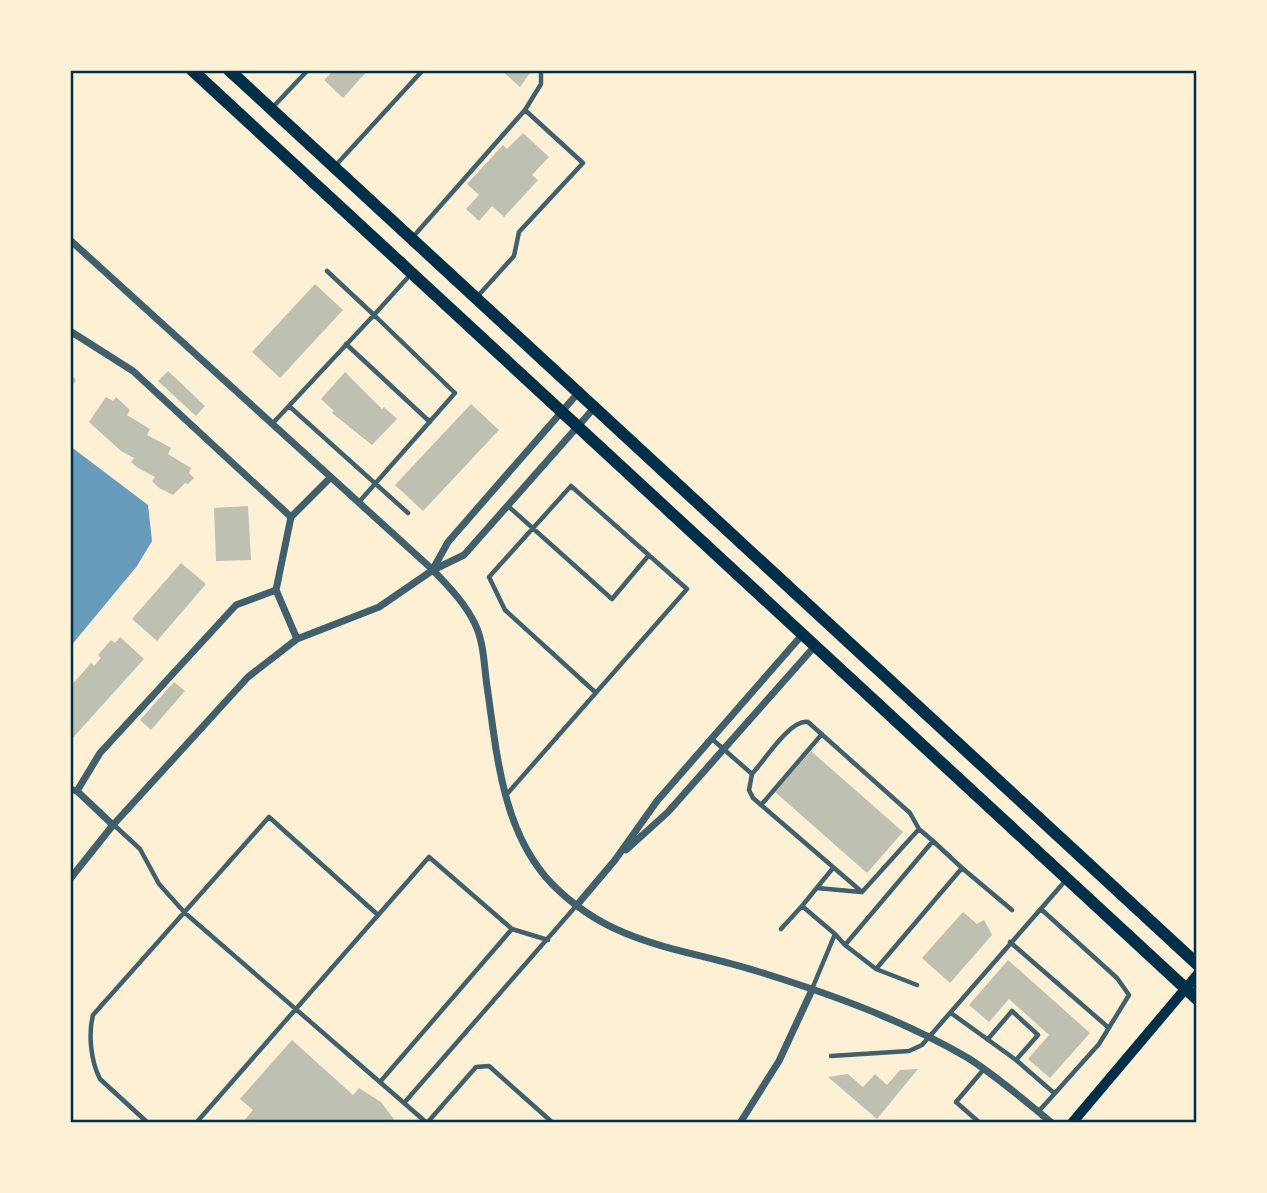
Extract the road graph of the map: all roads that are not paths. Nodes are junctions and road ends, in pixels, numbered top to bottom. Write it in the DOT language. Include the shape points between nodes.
graph roads {
  1 [pos="192,70"];
  2 [pos="229,70"];
  3 [pos="309,70"];
  4 [pos="423,70"];
  5 [pos="541,70"];
  6 [pos="271,109"];
  7 [pos="525,110"];
  8 [pos="334,167"];
  9 [pos="411,239"];
  10 [pos="70,240"];
  11 [pos="327,271"];
  12 [pos="411,274"];
  13 [pos="476,298"];
  14 [pos="374,315"];
  15 [pos="70,331"];
  16 [pos="346,344"];
  17 [pos="578,393"];
  18 [pos="289,406"];
  19 [pos="594,408"];
  20 [pos="562,413"];
  21 [pos="430,422"];
  22 [pos="272,425"];
  23 [pos="577,428"];
  24 [pos="330,478"];
  25 [pos="375,484"];
  26 [pos="358,503"];
  27 [pos="508,506"];
  28 [pos="408,513"];
  29 [pos="292,517"];
  30 [pos="532,529"];
  31 [pos="649,555"];
  32 [pos="433,570"];
  33 [pos="276,590"];
  34 [pos="802,635"];
  35 [pos="297,639"];
  36 [pos="814,647"];
  37 [pos="595,692"];
  38 [pos="822,734"];
  39 [pos="712,738"];
  40 [pos="724,749"];
  41 [pos="752,774"];
  42 [pos="74,790"];
  43 [pos="506,794"];
  44 [pos="761,805"];
  45 [pos="113,825"];
  46 [pos="919,829"];
  47 [pos="933,841"];
  48 [pos="615,860"];
  49 [pos="833,868"];
  50 [pos="962,868"];
  51 [pos="70,879"];
  52 [pos="1066,879"];
  53 [pos="816,888"];
  54 [pos="862,892"];
  55 [pos="577,905"];
  56 [pos="802,906"];
  57 [pos="1012,910"];
  58 [pos="1042,910"];
  59 [pos="185,913"];
  60 [pos="378,915"];
  61 [pos="512,929"];
  62 [pos="781,929"];
  63 [pos="835,934"];
  64 [pos="548,940"];
  65 [pos="1010,942"];
  66 [pos="845,945"];
  67 [pos="1197,964"];
  68 [pos="876,969"];
  69 [pos="1197,975"];
  70 [pos="917,985"];
  71 [pos="1185,989"];
  72 [pos="812,990"];
  73 [pos="1197,999"];
  74 [pos="296,1009"];
  75 [pos="951,1013"];
  76 [pos="1109,1028"];
  77 [pos="931,1038"];
  78 [pos="988,1040"];
  79 [pos="831,1056"];
  80 [pos="1016,1060"];
  81 [pos="984,1069"];
  82 [pos="380,1082"];
  83 [pos="1054,1093"];
  84 [pos="404,1103"];
  85 [pos="1038,1112"];
  86 [pos="148,1123"];
  87 [pos="196,1123"];
  88 [pos="553,1123"];
  89 [pos="740,1123"];
  90 [pos="980,1123"];
  91 [pos="1052,1123"];
  92 [pos="1072,1123"];
  1 -- 12 [label="main road"];
  2 -- 6 [label="main road"];
  3 -- 6 [label="lane"];
  4 -- 8 [label="lane"];
  5 -- 7 [label="lane" via="541,84"];
  6 -- 8 [label="main road"];
  7 -- 9 [label="lane"];
  7 -- 13 [label="lane" via="583,163 520,232 514,256"];
  8 -- 9 [label="main road"];
  9 -- 13 [label="main road"];
  10 -- 22 [label="street"];
  11 -- 14 [label="lane"];
  12 -- 14 [label="lane"];
  12 -- 20 [label="main road"];
  13 -- 17 [label="main road"];
  14 -- 16 [label="lane"];
  14 -- 21 [label="lane" via="456,393"];
  15 -- 29 [label="street" via="133,371"];
  16 -- 18 [label="lane"];
  16 -- 21 [label="lane"];
  17 -- 19 [label="main road"];
  17 -- 20 [label="street"];
  18 -- 22 [label="lane"];
  18 -- 25 [label="lane"];
  19 -- 23 [label="street"];
  19 -- 67 [label="main road"];
  20 -- 23 [label="main road"];
  20 -- 32 [label="street" via="448,542"];
  21 -- 25 [label="lane"];
  22 -- 24 [label="street"];
  23 -- 27 [label="street"];
  23 -- 34 [label="main road"];
  24 -- 26 [label="street"];
  24 -- 29 [label="street"];
  25 -- 26 [label="lane"];
  25 -- 28 [label="lane"];
  26 -- 32 [label="street"];
  27 -- 30 [label="lane"];
  27 -- 32 [label="street" via="464,555"];
  29 -- 33 [label="street"];
  30 -- 31 [label="lane" via="570,486"];
  30 -- 31 [label="lane" via="612,599"];
  30 -- 37 [label="lane" via="489,577 505,610"];
  31 -- 37 [label="lane" via="687,589"];
  32 -- 35 [label="street" via="379,607"];
  32 -- 43 [label="street" via="461,600 476,625"];
  33 -- 35 [label="street"];
  33 -- 42 [label="street" via="236,605 100,753"];
  34 -- 36 [label="main road"];
  34 -- 39 [label="street"];
  35 -- 45 [label="street" via="248,677"];
  36 -- 40 [label="street"];
  36 -- 52 [label="main road"];
  37 -- 43 [label="lane"];
  38 -- 41 [label="lane" via="802,721"];
  38 -- 44 [label="lane"];
  38 -- 46 [label="lane" via="910,813"];
  39 -- 40 [label="lane"];
  39 -- 48 [label="street" via="657,801"];
  40 -- 41 [label="lane"];
  40 -- 48 [label="street" via="668,812"];
  41 -- 44 [label="lane" via="748,790"];
  42 -- 45 [label="street"];
  43 -- 55 [label="street" via="530,854"];
  44 -- 49 [label="lane"];
  45 -- 51 [label="street"];
  45 -- 59 [label="lane" via="140,849 159,884"];
  46 -- 47 [label="lane"];
  46 -- 54 [label="lane"];
  47 -- 50 [label="lane"];
  47 -- 66 [label="lane"];
  48 -- 55 [label="street"];
  49 -- 53 [label="lane"];
  49 -- 54 [label="lane"];
  50 -- 57 [label="lane"];
  50 -- 68 [label="lane"];
  52 -- 58 [label="lane"];
  52 -- 71 [label="main road"];
  53 -- 54 [label="lane"];
  53 -- 56 [label="lane"];
  55 -- 64 [label="lane"];
  55 -- 72 [label="street" via="600,923 636,940 714,958"];
  56 -- 62 [label="lane"];
  56 -- 63 [label="lane"];
  58 -- 65 [label="lane"];
  58 -- 76 [label="lane" via="1118,978 1129,995"];
  59 -- 60 [label="lane" via="269,817"];
  59 -- 74 [label="lane"];
  59 -- 86 [label="lane" via="93,1015 90,1026 100,1079"];
  60 -- 61 [label="lane" via="429,857"];
  60 -- 74 [label="lane"];
  61 -- 64 [label="lane"];
  61 -- 82 [label="lane"];
  63 -- 66 [label="lane"];
  63 -- 72 [label="lane"];
  64 -- 84 [label="lane"];
  65 -- 75 [label="lane"];
  65 -- 76 [label="lane"];
  66 -- 68 [label="lane"];
  68 -- 70 [label="lane"];
  69 -- 71 [label="main road"];
  71 -- 73 [label="main road"];
  71 -- 92 [label="main road"];
  72 -- 77 [label="street"];
  72 -- 89 [label="street" via="779,1061"];
  74 -- 82 [label="lane"];
  74 -- 87 [label="lane"];
  75 -- 77 [label="lane"];
  75 -- 78 [label="lane"];
  76 -- 83 [label="lane"];
  77 -- 79 [label="lane" via="909,1051"];
  77 -- 81 [label="street"];
  78 -- 80 [label="lane"];
  78 -- 80 [label="lane" via="1012,1012 1038,1035"];
  80 -- 83 [label="lane"];
  81 -- 85 [label="street"];
  81 -- 90 [label="lane" via="956,1102"];
  82 -- 84 [label="lane"];
  83 -- 85 [label="lane"];
  84 -- 88 [label="lane" via="427,1123 476,1067 484,1065"];
  85 -- 91 [label="street"];
}
